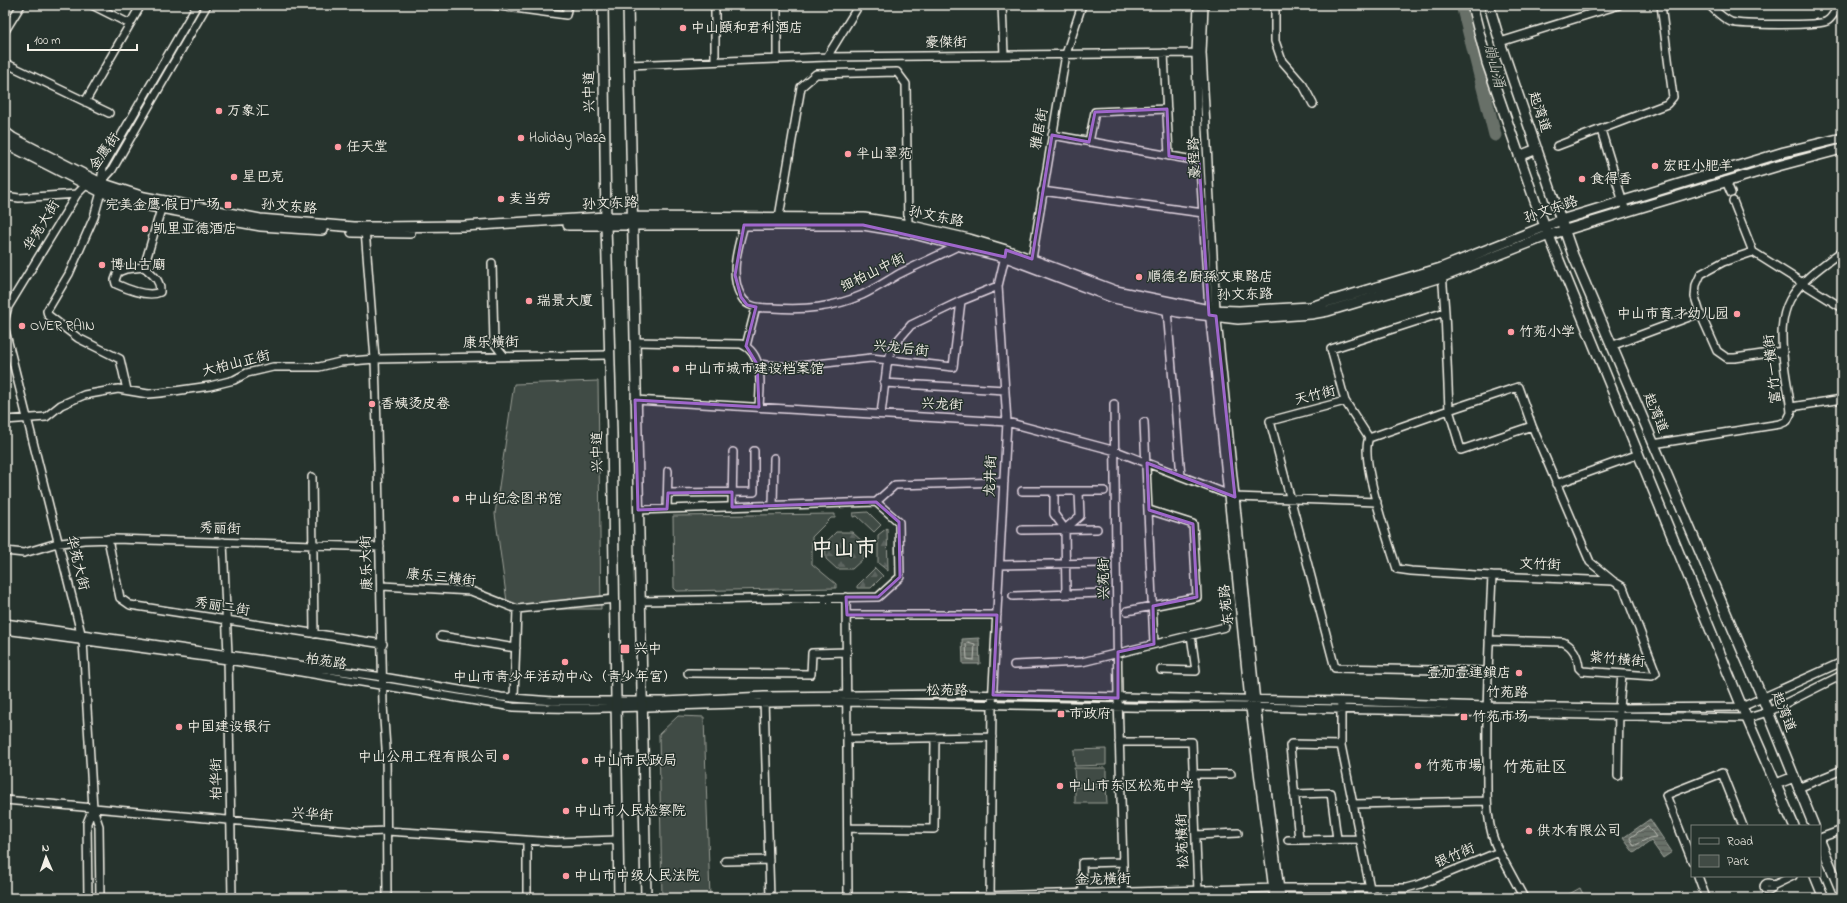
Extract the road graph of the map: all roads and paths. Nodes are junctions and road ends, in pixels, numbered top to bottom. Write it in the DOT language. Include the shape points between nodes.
graph roads {
  1 [pos="21,5"];
  2 [pos="92,5"];
  3 [pos="141,5"];
  4 [pos="197,5"];
  5 [pos="207,5"];
  6 [pos="492,5"];
  7 [pos="568,5"];
  8 [pos="603,5"];
  9 [pos="628,5"];
  10 [pos="715,5"];
  11 [pos="777,5"];
  12 [pos="859,5"];
  13 [pos="1002,5"];
  14 [pos="1082,5"];
  15 [pos="1198,5"];
  16 [pos="1204,5"];
  17 [pos="1275,5"];
  18 [pos="1472,5"];
  19 [pos="1489,5"];
  20 [pos="1619,5"];
  21 [pos="1661,5"];
  22 [pos="1709,5"];
  23 [pos="1841,5"];
  24 [pos="12,19"];
  25 [pos="5,21"];
  26 [pos="130,24"];
  27 [pos="5,31"];
  28 [pos="1500,42"];
  29 [pos="1164,53"];
  30 [pos="1196,53"];
  31 [pos="1066,54"];
  32 [pos="1004,55"];
  33 [pos="827,57"];
  34 [pos="777,59"];
  35 [pos="715,61"];
  36 [pos="5,63"];
  37 [pos="629,65"];
  38 [pos="85,102"];
  39 [pos="1313,104"];
  40 [pos="1167,109"];
  41 [pos="109,114"];
  42 [pos="1601,130"];
  43 [pos="5,132"];
  44 [pos="1052,135"];
  45 [pos="1842,138"];
  46 [pos="1089,142"];
  47 [pos="5,143"];
  48 [pos="1557,146"];
  49 [pos="1537,149"];
  50 [pos="1842,149"];
  51 [pos="1169,156"];
  52 [pos="1519,156"];
  53 [pos="1200,161"];
  54 [pos="1726,181"];
  55 [pos="101,183"];
  56 [pos="86,185"];
  57 [pos="1042,191"];
  58 [pos="101,192"];
  59 [pos="1731,193"];
  60 [pos="77,194"];
  61 [pos="5,196"];
  62 [pos="1623,201"];
  63 [pos="1733,201"];
  64 [pos="161,209"];
  65 [pos="1626,212"];
  66 [pos="1203,213"];
  67 [pos="779,217"];
  68 [pos="1561,220"];
  69 [pos="606,221"];
  70 [pos="633,221"];
  71 [pos="744,225"];
  72 [pos="908,225"];
  73 [pos="1545,226"];
  74 [pos="365,230"];
  75 [pos="1564,231"];
  76 [pos="1549,235"];
  77 [pos="969,239"];
  78 [pos="959,246"];
  79 [pos="1842,251"];
  80 [pos="1753,252"];
  81 [pos="1006,254"];
  82 [pos="1032,260"];
  83 [pos="492,263"];
  84 [pos="144,267"];
  85 [pos="1442,272"];
  86 [pos="1802,283"];
  87 [pos="998,286"];
  88 [pos="961,301"];
  89 [pos="1593,303"];
  90 [pos="756,307"];
  91 [pos="1841,307"];
  92 [pos="1580,309"];
  93 [pos="1167,310"];
  94 [pos="1445,312"];
  95 [pos="1213,313"];
  96 [pos="1700,313"];
  97 [pos="5,318"];
  98 [pos="5,330"];
  99 [pos="634,342"];
  100 [pos="746,346"];
  101 [pos="1611,346"];
  102 [pos="1782,351"];
  103 [pos="608,355"];
  104 [pos="504,356"];
  105 [pos="375,359"];
  106 [pos="888,360"];
  107 [pos="758,364"];
  108 [pos="884,383"];
  109 [pos="127,390"];
  110 [pos="1005,390"];
  111 [pos="1842,399"];
  112 [pos="635,400"];
  113 [pos="1345,401"];
  114 [pos="1114,404"];
  115 [pos="1791,407"];
  116 [pos="759,408"];
  117 [pos="1449,410"];
  118 [pos="881,414"];
  119 [pos="27,419"];
  120 [pos="5,420"];
  121 [pos="1007,422"];
  122 [pos="1144,422"];
  123 [pos="1532,426"];
  124 [pos="1369,438"];
  125 [pos="1653,444"];
  126 [pos="754,451"];
  127 [pos="1116,451"];
  128 [pos="733,452"];
  129 [pos="1639,454"];
  130 [pos="774,458"];
  131 [pos="1147,463"];
  132 [pos="668,470"];
  133 [pos="1181,476"];
  134 [pos="312,477"];
  135 [pos="1004,482"];
  136 [pos="1556,484"];
  137 [pos="1104,491"];
  138 [pos="732,492"];
  139 [pos="1022,492"];
  140 [pos="1054,492"];
  141 [pos="1079,492"];
  142 [pos="668,493"];
  143 [pos="1232,496"];
  144 [pos="1291,499"];
  145 [pos="876,502"];
  146 [pos="1377,502"];
  147 [pos="774,505"];
  148 [pos="732,507"];
  149 [pos="667,509"];
  150 [pos="638,510"];
  151 [pos="1149,510"];
  152 [pos="1097,529"];
  153 [pos="1022,530"];
  154 [pos="1065,530"];
  155 [pos="108,539"];
  156 [pos="223,542"];
  157 [pos="59,544"];
  158 [pos="313,545"];
  159 [pos="380,547"];
  160 [pos="5,551"];
  161 [pos="1104,563"];
  162 [pos="1066,564"];
  163 [pos="1000,565"];
  164 [pos="1492,576"];
  165 [pos="1612,581"];
  166 [pos="382,586"];
  167 [pos="1104,593"];
  168 [pos="1066,594"];
  169 [pos="1013,596"];
  170 [pos="846,598"];
  171 [pos="615,599"];
  172 [pos="641,601"];
  173 [pos="1153,606"];
  174 [pos="517,609"];
  175 [pos="1128,611"];
  176 [pos="846,615"];
  177 [pos="997,615"];
  178 [pos="227,621"];
  179 [pos="5,622"];
  180 [pos="1225,627"];
  181 [pos="5,630"];
  182 [pos="314,634"];
  183 [pos="1191,635"];
  184 [pos="441,636"];
  185 [pos="82,637"];
  186 [pos="1489,640"];
  187 [pos="383,644"];
  188 [pos="1154,644"];
  189 [pos="516,648"];
  190 [pos="846,652"];
  191 [pos="1118,652"];
  192 [pos="228,657"];
  193 [pos="1842,662"];
  194 [pos="1014,665"];
  195 [pos="1161,670"];
  196 [pos="1487,671"];
  197 [pos="688,673"];
  198 [pos="1622,674"];
  199 [pos="1842,675"];
  200 [pos="384,681"];
  201 [pos="993,695"];
  202 [pos="1762,697"];
  203 [pos="514,698"];
  204 [pos="1118,698"];
  205 [pos="846,699"];
  206 [pos="764,700"];
  207 [pos="1341,701"];
  208 [pos="644,704"];
  209 [pos="1253,704"];
  210 [pos="617,705"];
  211 [pos="992,705"];
  212 [pos="1486,706"];
  213 [pos="1118,707"];
  214 [pos="1742,707"];
  215 [pos="1619,708"];
  216 [pos="1341,709"];
  217 [pos="1768,712"];
  218 [pos="1486,714"];
  219 [pos="1620,717"];
  220 [pos="1748,718"];
  221 [pos="992,737"];
  222 [pos="935,738"];
  223 [pos="847,739"];
  224 [pos="1119,742"];
  225 [pos="1341,745"];
  226 [pos="1842,770"];
  227 [pos="1193,774"];
  228 [pos="1231,774"];
  229 [pos="1618,776"];
  230 [pos="1794,777"];
  231 [pos="1776,784"];
  232 [pos="1798,788"];
  233 [pos="1294,794"];
  234 [pos="5,800"];
  235 [pos="1487,801"];
  236 [pos="1353,804"];
  237 [pos="93,808"];
  238 [pos="231,821"];
  239 [pos="1743,825"];
  240 [pos="1794,825"];
  241 [pos="1814,825"];
  242 [pos="848,828"];
  243 [pos="387,830"];
  244 [pos="1842,830"];
  245 [pos="1238,833"];
  246 [pos="1196,835"];
  247 [pos="1337,839"];
  248 [pos="1360,839"];
  249 [pos="618,840"];
  250 [pos="1288,840"];
  251 [pos="1299,840"];
  252 [pos="1821,840"];
  253 [pos="528,841"];
  254 [pos="1821,842"];
  255 [pos="1499,852"];
  256 [pos="1691,858"];
  257 [pos="769,860"];
  258 [pos="725,861"];
  259 [pos="1122,862"];
  260 [pos="1698,877"];
  261 [pos="1764,877"];
  262 [pos="1791,877"];
  263 [pos="1815,877"];
  264 [pos="1349,887"];
  265 [pos="1369,887"];
  266 [pos="1769,887"];
  267 [pos="1276,889"];
  268 [pos="1198,891"];
  269 [pos="1217,894"];
  270 [pos="1842,894"];
  271 [pos="1124,895"];
  272 [pos="1046,896"];
  273 [pos="1083,896"];
  274 [pos="990,897"];
  275 [pos="88,898"];
  276 [pos="100,898"];
  277 [pos="232,898"];
  278 [pos="387,898"];
  279 [pos="527,898"];
  280 [pos="619,898"];
  281 [pos="646,898"];
  282 [pos="770,898"];
  283 [pos="848,898"];
  284 [pos="910,898"];
  285 [pos="1274,898"];
  286 [pos="1281,898"];
  287 [pos="1350,898"];
  288 [pos="1372,898"];
  289 [pos="1524,898"];
  290 [pos="1706,898"];
  291 [pos="1773,898"];
  292 [pos="1824,898"];
  1 -- 24 [label="street"];
  2 -- 26 [label="street"];
  3 -- 26 [label="street"];
  4 -- 55 [label="street, 金鹰街" via="103,167"];
  5 -- 55 [label="street, 金鹰街" via="112,170"];
  6 -- 7 [label="street" via="566,15"];
  8 -- 69 [label="main road, 兴中道"];
  9 -- 37 [label="main road"];
  10 -- 35 [label="street"];
  11 -- 34 [label="street"];
  12 -- 33 [label="street"];
  13 -- 32 [label="street"];
  14 -- 31 [label="street, 雅居街"];
  15 -- 30 [label="street, 豪程路"];
  16 -- 95 [label="street, 豪程路" via="1202,53"];
  17 -- 39 [label="street" via="1275,41 1282,61 1303,84"];
  18 -- 52 [label="main road" via="1487,63"];
  19 -- 28 [label="main road, 起湾道"];
  20 -- 28 [label="street"];
  21 -- 42 [label="street" via="1671,101"];
  22 -- 23 [label="street" via="1725,19 1733,22 1819,24 1827,22"];
  24 -- 25 [label="street"];
  24 -- 27 [label="street"];
  26 -- 38 [label="street"];
  28 -- 49 [label="main road, 起湾道"];
  29 -- 30 [label="street, 豪傑街"];
  29 -- 31 [label="street, 豪傑街"];
  29 -- 40 [label="street"];
  30 -- 53 [label="street, 豪程路"];
  31 -- 32 [label="street, 豪傑街"];
  31 -- 44 [label="street, 雅居街"];
  32 -- 33 [label="street, 豪傑街"];
  33 -- 34 [label="street, 豪傑街"];
  34 -- 35 [label="street, 豪傑街"];
  35 -- 37 [label="street, 豪傑街"];
  36 -- 38 [label="street"];
  37 -- 70 [label="main road"];
  38 -- 41 [label="street"];
  40 -- 46 [label="street" via="1095,112"];
  40 -- 51 [label="street"];
  42 -- 48 [label="street"];
  42 -- 62 [label="street"];
  43 -- 55 [label="main road, 孙文东路"];
  44 -- 46 [label="street"];
  44 -- 57 [label="street, 雅居街"];
  45 -- 62 [label="main road, 孙文东路" via="1784,152"];
  46 -- 51 [label="street"];
  47 -- 56 [label="main road, 孙文东路"];
  49 -- 52 [label="main road"];
  49 -- 68 [label="main road, 起湾道"];
  50 -- 54 [label="main road, 孙文东路"];
  51 -- 53 [label="street"];
  52 -- 73 [label="main road"];
  53 -- 66 [label="street, 豪程路"];
  54 -- 59 [label="street"];
  54 -- 65 [label="main road, 孙文东路"];
  55 -- 56 [label="street"];
  55 -- 58 [label="street"];
  55 -- 74 [label="main road, 孙文东路" via="144,197 260,219"];
  56 -- 58 [label="main road, 孙文东路"];
  56 -- 60 [label="street, 华苑大街"];
  57 -- 66 [label="street"];
  57 -- 82 [label="street, 雅居街"];
  58 -- 64 [label="main road, 孙文东路"];
  58 -- 109 [label="street" via="94,217 69,274 49,307 48,315 78,338 120,359"];
  60 -- 61 [label="street" via="19,198"];
  60 -- 97 [label="street, 华苑大街" via="8,307"];
  62 -- 65 [label="street"];
  62 -- 68 [label="main road, 孙文东路"];
  63 -- 80 [label="street"];
  64 -- 74 [label="main road, 孙文东路" via="261,226"];
  64 -- 84 [label="street"];
  65 -- 75 [label="main road, 孙文东路"];
  66 -- 95 [label="street, 豪程路"];
  67 -- 70 [label="main road, 孙文东路"];
  67 -- 72 [label="main road, 孙文东路" via="864,218"];
  67 -- 72 [label="street" via="801,86 816,74 897,72 906,84"];
  68 -- 73 [label="main road, 孙文东路"];
  68 -- 75 [label="main road, 起湾道"];
  69 -- 70 [label="main road, 孙文东路"];
  69 -- 74 [label="main road, 孙文东路" via="457,232"];
  69 -- 103 [label="main road, 兴中道"];
  70 -- 71 [label="main road, 孙文东路"];
  70 -- 99 [label="main road"];
  71 -- 78 [label="main road, 孙文东路" via="863,225 906,232"];
  71 -- 90 [label="street" via="736,260 736,286 747,305"];
  72 -- 77 [label="main road, 孙文东路"];
  73 -- 76 [label="main road"];
  73 -- 85 [label="main road, 孙文东路"];
  74 -- 105 [label="street, 康乐大街"];
  75 -- 76 [label="main road, 孙文东路"];
  75 -- 89 [label="main road, 起湾道"];
  76 -- 85 [label="main road, 孙文东路"];
  76 -- 92 [label="main road"];
  77 -- 78 [label="street, 细柏山中街"];
  77 -- 81 [label="main road, 孙文东路"];
  78 -- 81 [label="main road, 孙文东路"];
  78 -- 90 [label="street, 细柏山中街" via="899,274 863,295 839,304 822,308"];
  79 -- 86 [label="street, 富竹一横街"];
  80 -- 86 [label="street"];
  80 -- 96 [label="street" via="1723,262 1701,274 1696,285 1695,298"];
  81 -- 82 [label="main road, 孙文东路"];
  81 -- 87 [label="street, 龙井街"];
  81 -- 93 [label="main road, 孙文东路" via="1114,298"];
  82 -- 95 [label="main road, 孙文东路" via="1116,291"];
  83 -- 104 [label="street" via="494,343"];
  84 -- 84 [label="street" via="118,272 114,280 116,284 145,293 160,292 159,281"];
  85 -- 94 [label="street"];
  85 -- 95 [label="main road, 孙文东路" via="1311,314 1238,319"];
  86 -- 91 [label="street"];
  86 -- 102 [label="street, 富竹一横街" via="1784,311"];
  87 -- 88 [label="street"];
  87 -- 110 [label="street, 龙井街"];
  88 -- 106 [label="street" via="911,325 893,346"];
  88 -- 106 [label="street, 兴龙后街" via="953,367"];
  89 -- 92 [label="main road"];
  89 -- 101 [label="main road, 起湾道"];
  90 -- 100 [label="street"];
  92 -- 129 [label="main road"];
  93 -- 95 [label="main road, 孙文东路"];
  93 -- 133 [label="street"];
  94 -- 113 [label="street, 天竹街" via="1331,349"];
  94 -- 117 [label="street"];
  95 -- 143 [label="street, 东苑路"];
  96 -- 101 [label="street"];
  96 -- 102 [label="street" via="1717,351 1727,358"];
  98 -- 119 [label="street, 华苑大街"];
  99 -- 100 [label="street"];
  99 -- 112 [label="main road"];
  100 -- 107 [label="street" via="752,351"];
  101 -- 125 [label="main road, 起湾道"];
  102 -- 115 [label="street, 富竹一横街"];
  103 -- 104 [label="street, 康乐横街"];
  103 -- 171 [label="main road, 兴中道"];
  104 -- 105 [label="street, 康乐横街"];
  105 -- 109 [label="street, 大柏山正街" via="319,367 273,367 247,373 234,380 180,391 148,394"];
  105 -- 159 [label="street, 康乐大街"];
  106 -- 107 [label="street, 兴龙后街" via="871,358 788,367"];
  106 -- 108 [label="street"];
  107 -- 116 [label="street"];
  108 -- 110 [label="street"];
  108 -- 118 [label="street"];
  109 -- 119 [label="street, 大柏山正街" via="118,389 84,395 61,405 46,417"];
  110 -- 121 [label="street, 龙井街"];
  111 -- 115 [label="street"];
  112 -- 116 [label="street, 兴龙街"];
  112 -- 150 [label="main road"];
  113 -- 124 [label="street"];
  113 -- 144 [label="street, 天竹街" via="1270,421"];
  114 -- 127 [label="street, 兴苑街"];
  115 -- 125 [label="street, 富竹一横街" via="1787,421 1780,424"];
  116 -- 118 [label="street, 兴龙街"];
  117 -- 123 [label="street" via="1518,387"];
  117 -- 123 [label="street" via="1461,450"];
  117 -- 124 [label="street"];
  118 -- 121 [label="street, 兴龙街"];
  119 -- 120 [label="street, 大柏山正街"];
  119 -- 157 [label="street, 华苑大街"];
  121 -- 127 [label="street, 兴龙街"];
  121 -- 135 [label="street, 龙井街"];
  122 -- 131 [label="street"];
  123 -- 136 [label="street"];
  124 -- 146 [label="street, 文竹街" via="1366,444 1367,458"];
  125 -- 202 [label="main road, 起湾道"];
  126 -- 138 [label="street" via="754,492"];
  127 -- 131 [label="street, 兴龙街"];
  127 -- 191 [label="street, 兴苑街"];
  128 -- 138 [label="street"];
  129 -- 136 [label="street"];
  129 -- 214 [label="main road"];
  130 -- 147 [label="street"];
  131 -- 133 [label="street, 兴龙街"];
  131 -- 151 [label="street"];
  132 -- 142 [label="street"];
  133 -- 143 [label="street, 兴龙街"];
  134 -- 158 [label="street"];
  135 -- 145 [label="street" via="895,485"];
  135 -- 163 [label="street, 龙井街"];
  136 -- 165 [label="street" via="1590,562"];
  137 -- 141 [label="street"];
  138 -- 142 [label="street"];
  138 -- 148 [label="street"];
  139 -- 140 [label="street"];
  140 -- 141 [label="street"];
  140 -- 154 [label="street" via="1054,514"];
  141 -- 154 [label="street" via="1080,516"];
  142 -- 149 [label="street"];
  143 -- 144 [label="street"];
  143 -- 209 [label="street, 东苑路"];
  144 -- 146 [label="street"];
  144 -- 196 [label="street, 天竹街" via="1335,668"];
  145 -- 147 [label="street"];
  145 -- 170 [label="street" via="899,522 900,577 878,597"];
  146 -- 164 [label="street, 文竹街" via="1397,569"];
  147 -- 148 [label="street"];
  148 -- 149 [label="street"];
  149 -- 150 [label="street"];
  150 -- 172 [label="main road"];
  151 -- 173 [label="street"];
  151 -- 173 [label="street" via="1193,524 1197,597"];
  152 -- 154 [label="street"];
  153 -- 154 [label="street"];
  154 -- 162 [label="street"];
  155 -- 156 [label="street, 秀丽街"];
  155 -- 157 [label="street, 秀丽街"];
  155 -- 178 [label="street, 秀丽二街" via="120,598 124,602 143,608"];
  156 -- 158 [label="street, 秀丽街"];
  156 -- 178 [label="street, 柏华街"];
  157 -- 160 [label="street, 秀丽街" via="24,553"];
  157 -- 185 [label="street, 华苑大街"];
  158 -- 159 [label="street, 秀丽街"];
  158 -- 182 [label="street"];
  159 -- 166 [label="street, 康乐大街"];
  161 -- 162 [label="street"];
  162 -- 163 [label="street"];
  162 -- 168 [label="street"];
  163 -- 177 [label="street, 龙井街"];
  164 -- 165 [label="street, 文竹街"];
  164 -- 186 [label="street, 银竹街"];
  165 -- 198 [label="street, 紫竹横街" via="1623,587 1656,673 1652,676"];
  166 -- 174 [label="street, 康乐三横街" via="471,591"];
  166 -- 187 [label="street, 康乐大街"];
  167 -- 168 [label="street"];
  168 -- 169 [label="street"];
  170 -- 172 [label="street"];
  170 -- 176 [label="street"];
  171 -- 174 [label="street, 康乐三横街"];
  171 -- 210 [label="main road, 兴中道"];
  172 -- 208 [label="main road"];
  173 -- 175 [label="street"];
  173 -- 188 [label="street"];
  174 -- 189 [label="street"];
  176 -- 177 [label="street"];
  176 -- 190 [label="street"];
  177 -- 201 [label="street, 龙井街"];
  178 -- 182 [label="street, 秀丽二街"];
  178 -- 192 [label="street, 柏华街"];
  179 -- 185 [label="street, 柏苑路"];
  180 -- 183 [label="street"];
  181 -- 185 [label="street, 柏苑路"];
  182 -- 187 [label="street, 秀丽二街"];
  183 -- 188 [label="street"];
  183 -- 195 [label="street" via="1196,671"];
  184 -- 189 [label="street"];
  185 -- 192 [label="street, 柏苑路"];
  185 -- 237 [label="street, 华苑大街"];
  186 -- 196 [label="street, 银竹街"];
  186 -- 198 [label="street, 紫竹横街" via="1563,642 1575,651 1582,671"];
  187 -- 200 [label="street, 康乐大街"];
  188 -- 191 [label="street"];
  189 -- 203 [label="street"];
  190 -- 197 [label="street" via="812,654 811,674"];
  190 -- 205 [label="street"];
  191 -- 194 [label="street" via="1082,662"];
  191 -- 204 [label="street, 兴苑街"];
  192 -- 200 [label="street, 柏苑路"];
  192 -- 238 [label="street, 柏华街"];
  193 -- 202 [label="street, 竹苑路"];
  196 -- 212 [label="street, 银竹街"];
  198 -- 215 [label="street"];
  199 -- 217 [label="street, 竹苑路"];
  200 -- 203 [label="street, 柏苑路"];
  200 -- 210 [label="street, 柏苑路" via="513,707"];
  200 -- 243 [label="street, 康乐大街"];
  201 -- 204 [label="street, 松苑路"];
  201 -- 205 [label="street, 松苑路"];
  201 -- 211 [label="street, 龙井街"];
  202 -- 214 [label="street, 竹苑路"];
  202 -- 217 [label="main road, 起湾道"];
  203 -- 210 [label="street, 柏苑路"];
  204 -- 209 [label="street, 松苑路"];
  204 -- 213 [label="street, 兴苑街"];
  205 -- 206 [label="street, 松苑路"];
  205 -- 211 [label="street, 松苑路"];
  205 -- 223 [label="street"];
  206 -- 208 [label="street, 松苑路"];
  206 -- 257 [label="street"];
  207 -- 209 [label="street, 竹苑路"];
  207 -- 212 [label="street, 竹苑路"];
  207 -- 216 [label="street"];
  208 -- 210 [label="street, 柏苑路"];
  208 -- 281 [label="main road"];
  209 -- 213 [label="street, 松苑路"];
  209 -- 216 [label="street, 竹苑路"];
  209 -- 267 [label="street, 东苑路"];
  210 -- 249 [label="main road, 兴中道"];
  211 -- 213 [label="street, 松苑路"];
  211 -- 221 [label="street, 龙井街"];
  212 -- 215 [label="street, 竹苑路"];
  212 -- 218 [label="street, 银竹街"];
  213 -- 224 [label="street, 兴苑街"];
  214 -- 215 [label="street, 竹苑路"];
  214 -- 220 [label="main road"];
  215 -- 219 [label="street"];
  216 -- 218 [label="street, 竹苑路"];
  216 -- 225 [label="street"];
  217 -- 220 [label="street, 竹苑路"];
  217 -- 230 [label="main road, 起湾道"];
  218 -- 219 [label="street, 竹苑路"];
  218 -- 235 [label="street, 银竹街"];
  219 -- 220 [label="street, 竹苑路"];
  219 -- 229 [label="street"];
  220 -- 231 [label="main road"];
  221 -- 222 [label="street"];
  221 -- 274 [label="street, 龙井街"];
  222 -- 223 [label="street"];
  222 -- 242 [label="street" via="934,829"];
  223 -- 242 [label="street"];
  224 -- 227 [label="street, 松苑横街" via="1192,742"];
  224 -- 259 [label="street, 兴苑街"];
  225 -- 233 [label="street" via="1291,744 1289,748"];
  225 -- 236 [label="street"];
  226 -- 232 [label="street"];
  227 -- 228 [label="street"];
  227 -- 246 [label="street, 松苑横街"];
  230 -- 231 [label="main road"];
  230 -- 232 [label="main road, 起湾道"];
  231 -- 240 [label="main road"];
  232 -- 241 [label="main road, 起湾道"];
  233 -- 247 [label="street" via="1331,793"];
  233 -- 251 [label="street"];
  234 -- 237 [label="street, 兴华街"];
  235 -- 236 [label="street"];
  235 -- 255 [label="street, 银竹街" via="1492,840"];
  236 -- 248 [label="street"];
  237 -- 238 [label="street, 兴华街"];
  237 -- 275 [label="street, 华苑大街" via="87,823"];
  237 -- 276 [label="street, 华苑大街" via="99,826"];
  238 -- 243 [label="street, 兴华街" via="361,832"];
  238 -- 277 [label="street, 柏华街"];
  239 -- 256 [label="street" via="1722,773 1666,795"];
  242 -- 283 [label="street"];
  243 -- 253 [label="street, 兴华街"];
  243 -- 278 [label="street, 康乐大街"];
  244 -- 252 [label="street"];
  245 -- 246 [label="street"];
  246 -- 268 [label="street, 松苑横街"];
  247 -- 248 [label="street"];
  247 -- 251 [label="street"];
  248 -- 265 [label="street"];
  249 -- 253 [label="street, 兴华街"];
  249 -- 280 [label="main road, 兴中道"];
  250 -- 251 [label="street"];
  253 -- 279 [label="street"];
  254 -- 270 [label="main road"];
  255 -- 265 [label="street, 银竹街" via="1421,884 1406,888"];
  255 -- 289 [label="street"];
  257 -- 258 [label="street"];
  257 -- 282 [label="street"];
  259 -- 271 [label="street, 兴苑街"];
  259 -- 273 [label="street" via="1082,863"];
  260 -- 290 [label="street"];
  261 -- 266 [label="street"];
  262 -- 266 [label="street"];
  263 -- 292 [label="main road"];
  264 -- 265 [label="street, 银竹街"];
  264 -- 267 [label="street, 银竹街"];
  264 -- 287 [label="street"];
  265 -- 288 [label="street"];
  266 -- 291 [label="street"];
  267 -- 269 [label="street, 金龙横街"];
  267 -- 285 [label="street, 东苑路"];
  267 -- 286 [label="street, 东苑路"];
  268 -- 269 [label="street, 金龙横街"];
  268 -- 271 [label="street, 金龙横街"];
  271 -- 273 [label="street, 金龙横街"];
  272 -- 273 [label="street, 金龙横街"];
  272 -- 274 [label="street, 金龙横街"];
  274 -- 284 [label="street, 金龙横街"];
}
